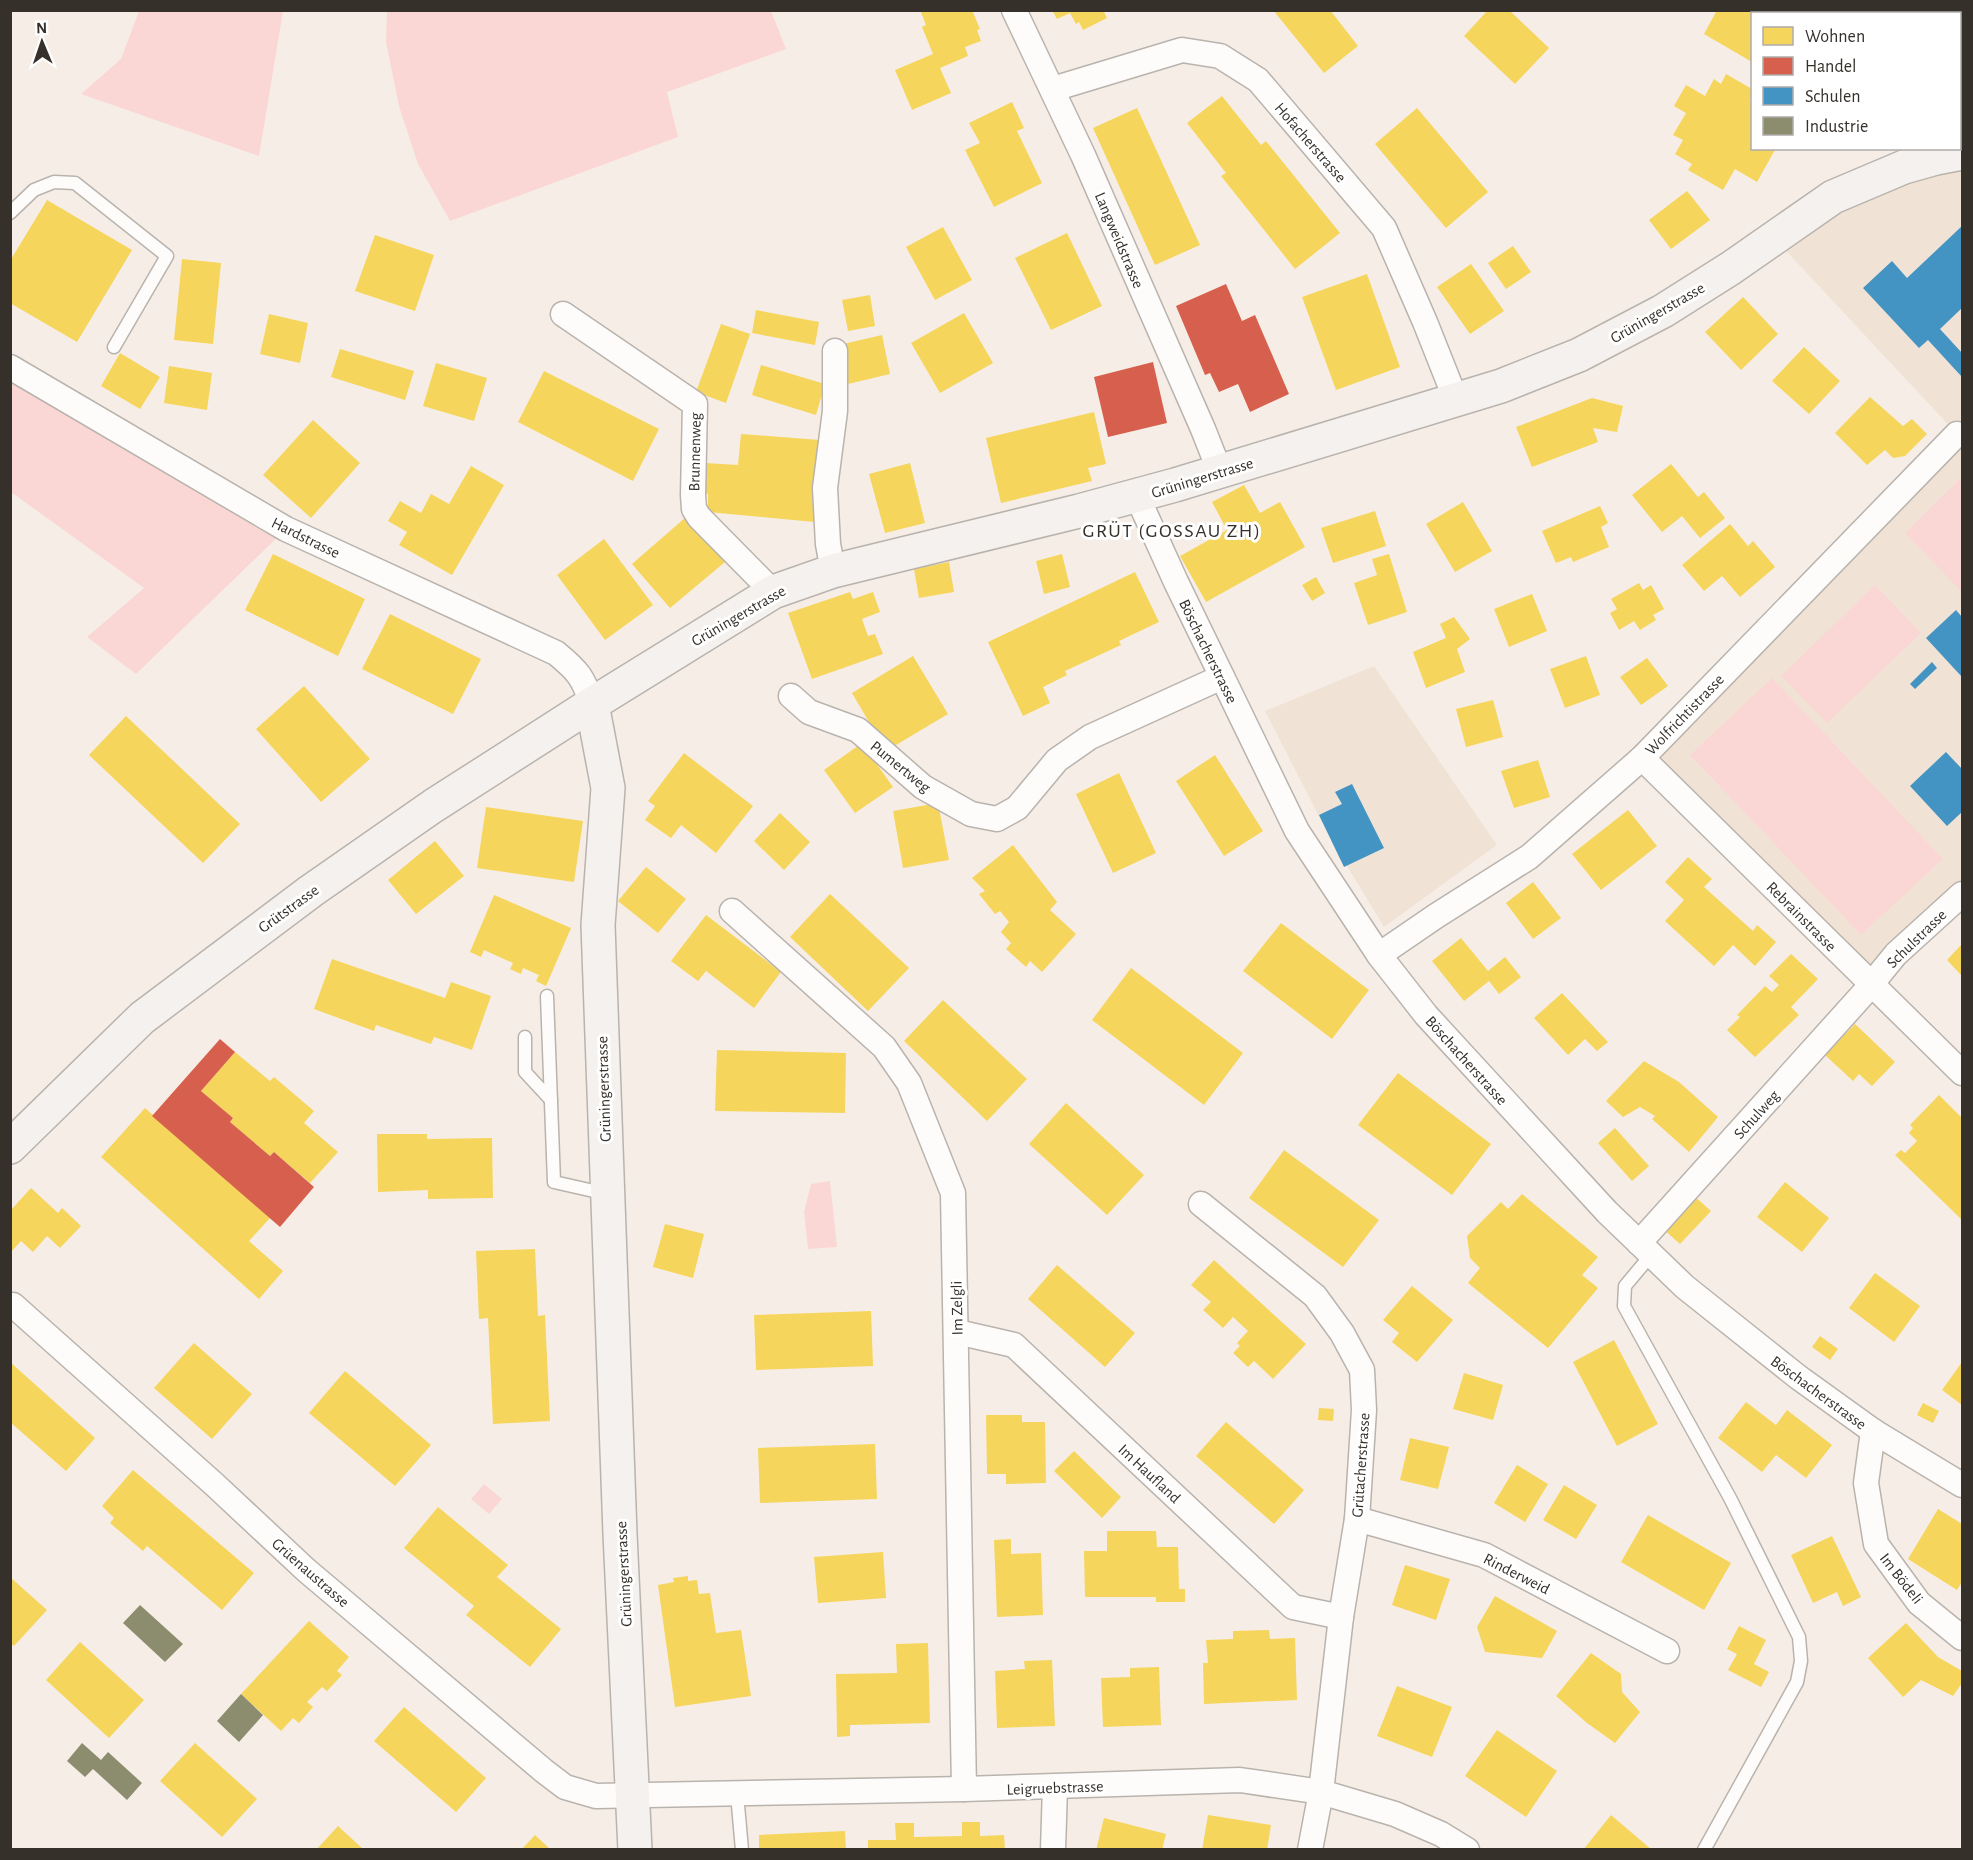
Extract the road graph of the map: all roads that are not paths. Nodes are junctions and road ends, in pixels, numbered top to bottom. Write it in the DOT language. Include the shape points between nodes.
graph roads {
  1 [pos="1014,10"];
  2 [pos="1053,89"];
  3 [pos="1962,153"];
  4 [pos="10,213"];
  5 [pos="563,314"];
  6 [pos="114,347"];
  7 [pos="836,351"];
  8 [pos="10,367"];
  9 [pos="1456,400"];
  10 [pos="1957,434"];
  11 [pos="1220,472"];
  12 [pos="1137,496"];
  13 [pos="833,571"];
  14 [pos="773,592"];
  15 [pos="1222,677"];
  16 [pos="791,696"];
  17 [pos="592,704"];
  18 [pos="1642,758"];
  19 [pos="1962,894"];
  20 [pos="732,911"];
  21 [pos="1378,955"];
  22 [pos="1872,985"];
  23 [pos="547,996"];
  24 [pos="525,1037"];
  25 [pos="1962,1073"];
  26 [pos="551,1100"];
  27 [pos="10,1148"];
  28 [pos="607,1194"];
  29 [pos="1201,1204"];
  30 [pos="1645,1249"];
  31 [pos="13,1305"];
  32 [pos="957,1332"];
  33 [pos="1873,1431"];
  34 [pos="1962,1485"];
  35 [pos="1357,1519"];
  36 [pos="1341,1617"];
  37 [pos="1962,1638"];
  38 [pos="1667,1651"];
  39 [pos="1055,1787"];
  40 [pos="964,1790"];
  41 [pos="1321,1791"];
  42 [pos="737,1794"];
  43 [pos="632,1795"];
  44 [pos="635,1850"];
  45 [pos="742,1850"];
  46 [pos="1053,1850"];
  47 [pos="1310,1850"];
  48 [pos="1467,1850"];
  49 [pos="1704,1850"];
  1 -- 2 [label="street, Langweidstrasse"];
  2 -- 9 [label="street, Hofacherstrasse" via="1182,50 1220,56 1258,80 1384,228"];
  2 -- 11 [label="street, Langweidstrasse"];
  3 -- 9 [label="main road, Grüningerstrasse" via="1904,167 1833,197 1663,311 1579,355"];
  4 -- 6 [label="lane" via="34,190 54,183 75,183 166,256"];
  5 -- 14 [label="street, Brunnenweg" via="695,404 694,509"];
  7 -- 13 [label="street" via="835,411 825,488"];
  8 -- 17 [label="street, Hardstrasse" via="286,529 556,653 578,670"];
  9 -- 11 [label="main road, Grüningerstrasse"];
  10 -- 18 [label="street, Wolfrichtistrasse"];
  11 -- 12 [label="main road, Grüningerstrasse"];
  12 -- 13 [label="main road, Grüningerstrasse"];
  12 -- 15 [label="street, Böschacherstrasse"];
  13 -- 14 [label="main road, Grüningerstrasse"];
  14 -- 17 [label="main road, Grüningerstrasse"];
  15 -- 16 [label="street, Pumertweg" via="1090,737 1057,760 1017,808 997,819 971,814 922,787 858,730 809,712"];
  15 -- 21 [label="street, Böschacherstrasse" via="1297,831"];
  17 -- 27 [label="main road, Grütstrasse" via="424,812 210,966 142,1018"];
  17 -- 28 [label="main road, Grüningerstrasse" via="608,788 598,925"];
  18 -- 21 [label="street, Wolfrichtistrasse" via="1529,857"];
  18 -- 22 [label="street, Rebrainstrasse"];
  19 -- 22 [label="street, Schulstrasse" via="1896,954"];
  20 -- 32 [label="street, Im Zelgli" via="884,1047 909,1083 953,1193"];
  21 -- 30 [label="street, Böschacherstrasse" via="1426,1015 1606,1212"];
  22 -- 25 [label="street, Rebrainstrasse"];
  22 -- 30 [label="street, Schulweg"];
  23 -- 26 [label="lane"];
  24 -- 26 [label="lane" via="525,1072"];
  26 -- 28 [label="lane" via="554,1182"];
  28 -- 43 [label="main road, Grüningerstrasse"];
  29 -- 35 [label="street, Grütacherstrasse" via="1316,1296 1362,1370 1364,1410"];
  30 -- 33 [label="street, Böschacherstrasse" via="1730,1325"];
  30 -- 49 [label="lane" via="1625,1286 1624,1306 1735,1509 1798,1637 1801,1661 1797,1682"];
  31 -- 43 [label="street, Grüenaustrasse" via="306,1570 544,1771 565,1787 596,1796"];
  32 -- 36 [label="street, Im Haufland" via="1014,1346 1293,1607"];
  32 -- 40 [label="street, Im Zelgli"];
  33 -- 34 [label="street, Böschacherstrasse"];
  33 -- 37 [label="street, Im Bödeli" via="1866,1483 1876,1544 1919,1603"];
  35 -- 36 [label="street, Grütacherstrasse"];
  35 -- 38 [label="street, Rinderweid" via="1484,1555"];
  36 -- 41 [label="street, Grütacherstrasse"];
  39 -- 40 [label="street, Leigruebstrasse"];
  39 -- 41 [label="street, Leigruebstrasse" via="1240,1780"];
  39 -- 46 [label="street"];
  40 -- 42 [label="street, Leigruebstrasse"];
  41 -- 47 [label="street, Grütacherstrasse"];
  41 -- 48 [label="street, Leigruebstrasse" via="1395,1814 1442,1834"];
  42 -- 43 [label="street, Leigruebstrasse"];
  42 -- 45 [label="lane"];
  43 -- 44 [label="main road, Grüningerstrasse"];
}
